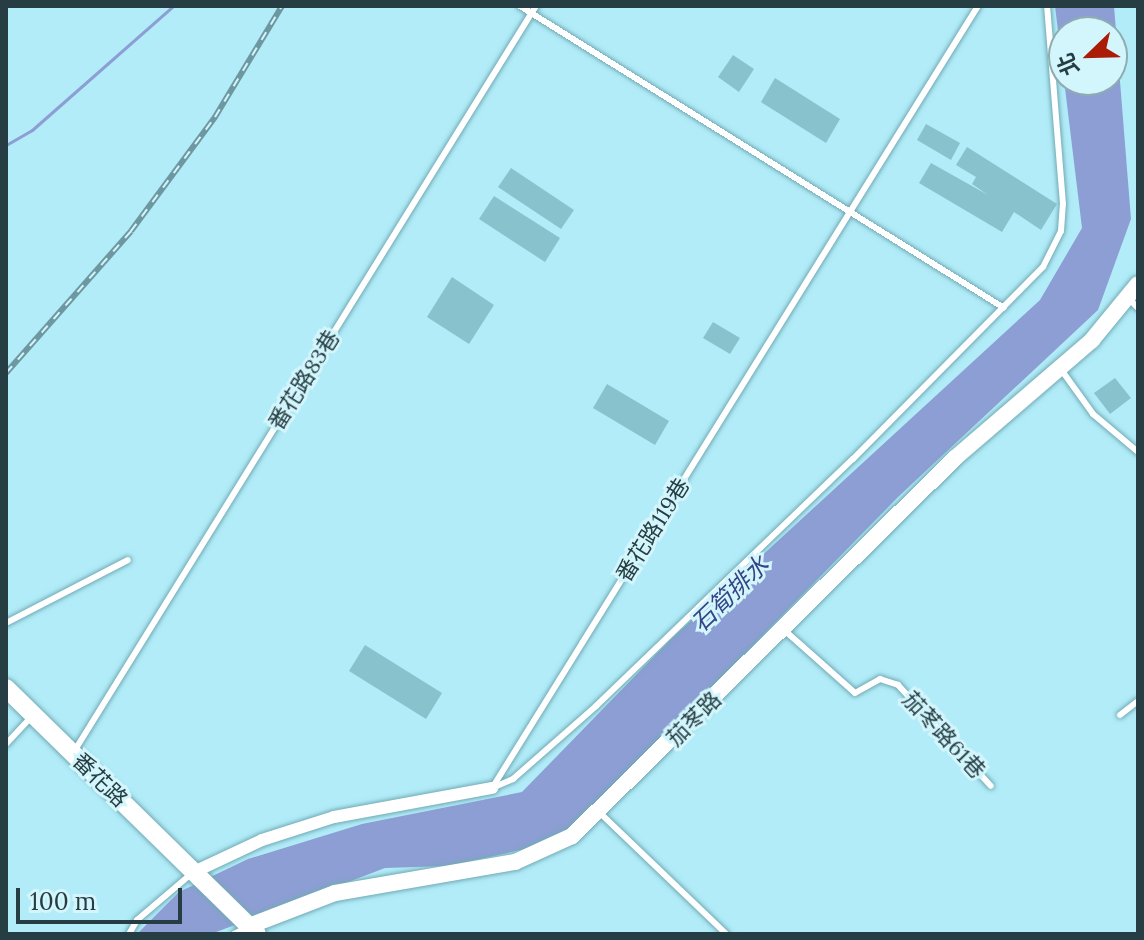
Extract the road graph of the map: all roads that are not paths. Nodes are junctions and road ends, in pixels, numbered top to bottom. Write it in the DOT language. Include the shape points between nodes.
graph roads {
  1 [pos="520,6"];
  2 [pos="536,6"];
  3 [pos="978,6"];
  4 [pos="1047,6"];
  5 [pos="531,13"];
  6 [pos="850,212"];
  7 [pos="1138,284"];
  8 [pos="1133,303"];
  9 [pos="1004,308"];
  10 [pos="1060,368"];
  11 [pos="1138,452"];
  12 [pos="128,560"];
  13 [pos="6,623"];
  14 [pos="783,629"];
  15 [pos="6,688"];
  16 [pos="1138,701"];
  17 [pos="32,715"];
  18 [pos="1120,715"];
  19 [pos="6,744"];
  20 [pos="73,753"];
  21 [pos="991,786"];
  22 [pos="492,788"];
  23 [pos="600,813"];
  24 [pos="194,872"];
  25 [pos="247,931"];
  26 [pos="129,934"];
  27 [pos="726,934"];
  1 -- 5 [label="lane"];
  2 -- 5 [label="lane, 番花路83巷"];
  3 -- 6 [label="lane, 番花路119巷"];
  4 -- 9 [label="lane" via="1061,231 1043,267"];
  5 -- 6 [label="lane"];
  5 -- 20 [label="lane, 番花路83巷"];
  6 -- 9 [label="lane"];
  6 -- 22 [label="lane, 番花路119巷"];
  7 -- 8 [label="street, 茄苳路"];
  8 -- 10 [label="street, 茄苳路"];
  9 -- 22 [label="lane" via="596,706 513,779"];
  10 -- 11 [label="lane" via="1093,414"];
  10 -- 14 [label="street, 茄苳路" via="955,458"];
  12 -- 13 [label="lane"];
  14 -- 21 [label="lane, 茄苳路61巷" via="855,693 880,679 898,685"];
  14 -- 23 [label="street, 茄苳路"];
  15 -- 17 [label="main road, 番花路"];
  16 -- 18 [label="lane"];
  17 -- 19 [label="lane"];
  17 -- 20 [label="main road, 番花路"];
  20 -- 24 [label="main road, 番花路"];
  22 -- 24 [label="street" via="334,817 262,840"];
  23 -- 25 [label="street, 茄苳路" via="562,842 515,862 335,893"];
  23 -- 27 [label="lane"];
  24 -- 25 [label="main road, 番花路"];
  24 -- 26 [label="lane" via="137,920"];
}
